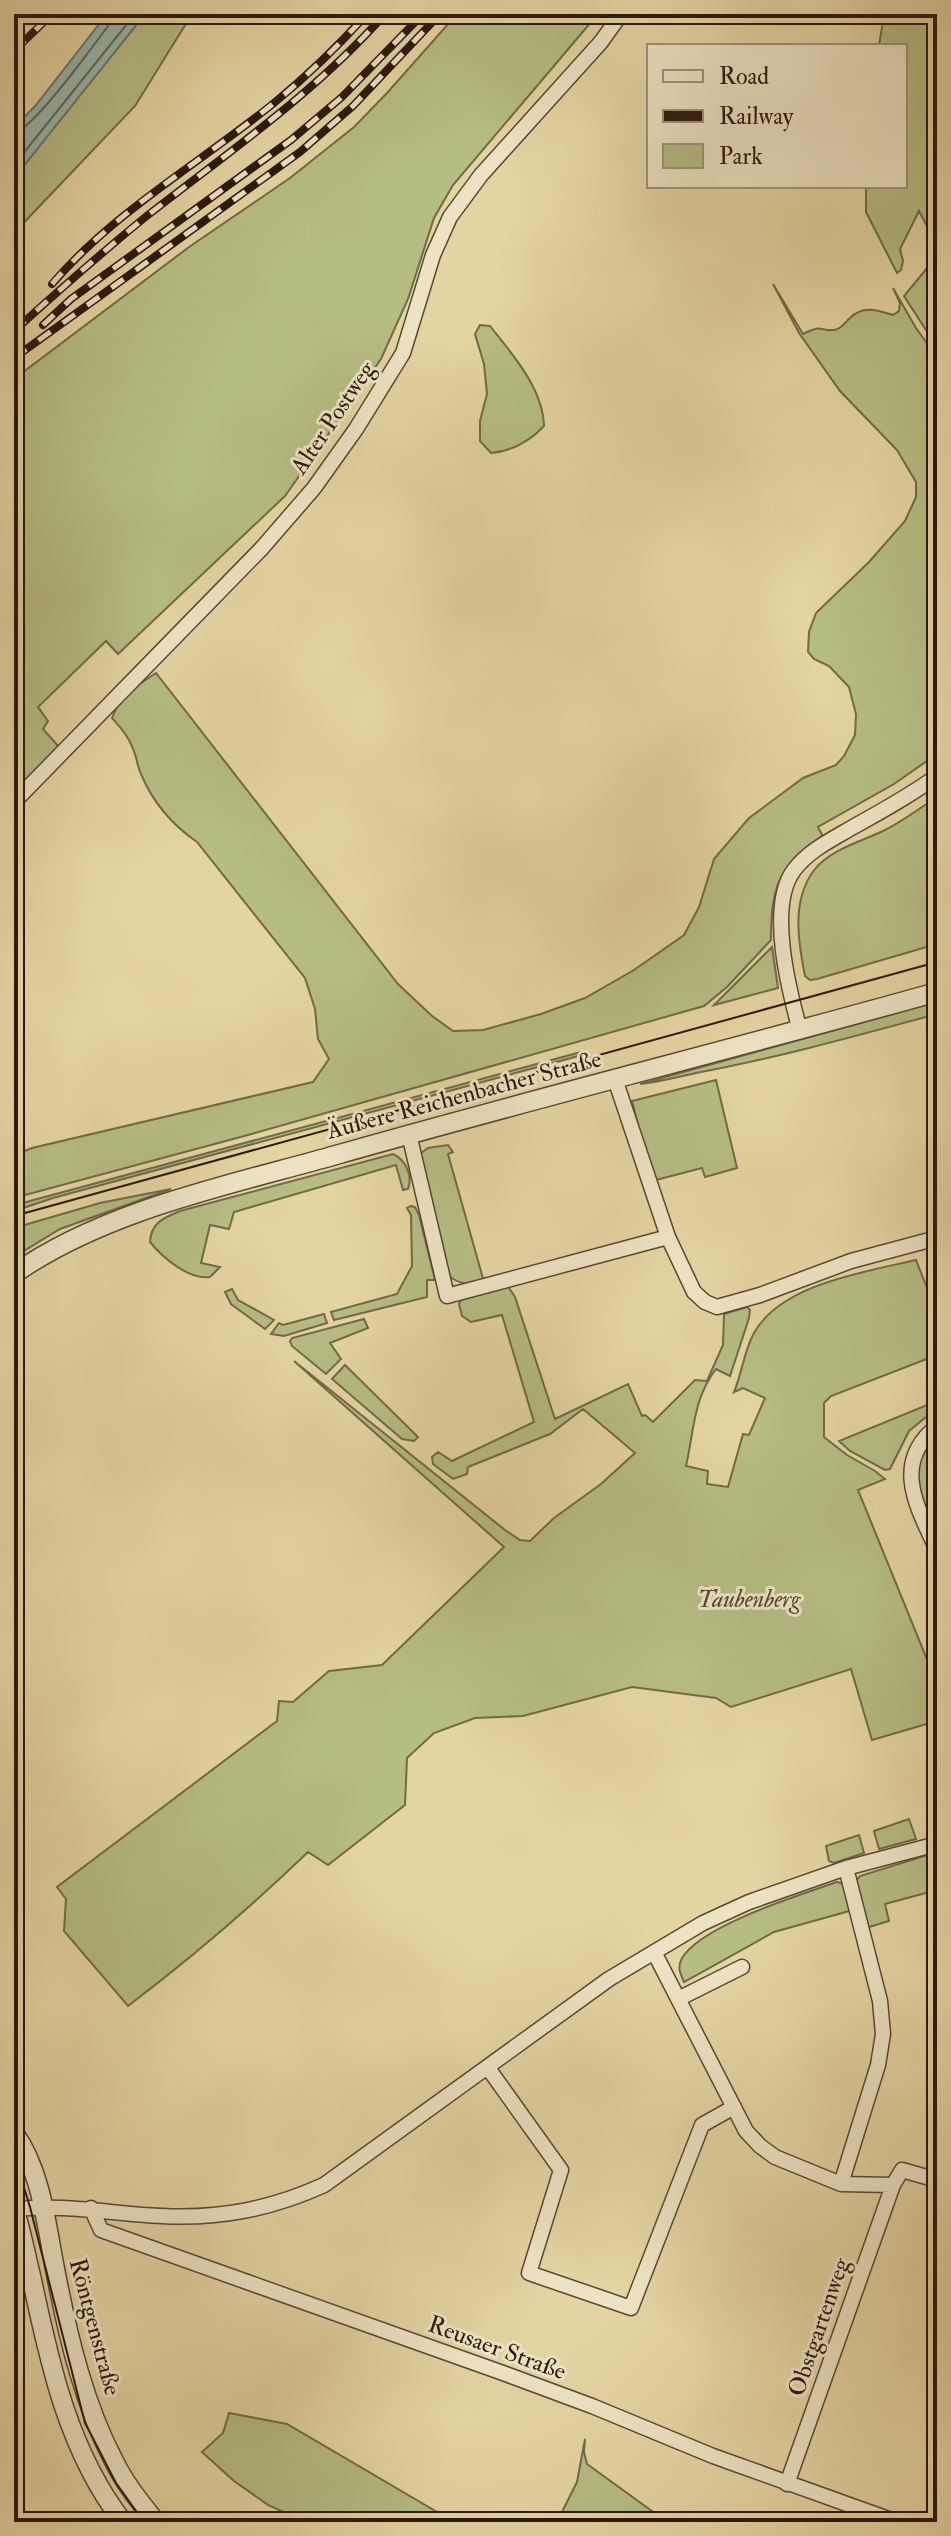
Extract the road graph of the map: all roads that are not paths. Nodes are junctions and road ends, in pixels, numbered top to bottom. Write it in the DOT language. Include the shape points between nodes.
graph roads {
  1 [pos="621,14"];
  2 [pos="937,776"];
  3 [pos="14,802"];
  4 [pos="937,992"];
  5 [pos="800,1031"];
  6 [pos="615,1079"];
  7 [pos="409,1134"];
  8 [pos="668,1237"];
  9 [pos="937,1238"];
  10 [pos="14,1274"];
  11 [pos="937,1426"];
  12 [pos="937,1550"];
  13 [pos="937,1844"];
  14 [pos="846,1868"];
  15 [pos="654,1952"];
  16 [pos="742,1967"];
  17 [pos="678,1999"];
  18 [pos="488,2068"];
  19 [pos="734,2107"];
  20 [pos="14,2133"];
  21 [pos="937,2180"];
  22 [pos="841,2184"];
  23 [pos="893,2185"];
  24 [pos="43,2207"];
  25 [pos="91,2208"];
  26 [pos="14,2209"];
  27 [pos="787,2484"];
  28 [pos="123,2522"];
  29 [pos="156,2522"];
  30 [pos="897,2522"];
  1 -- 3 [label="street, Alter Postweg" via="450,217 403,353 314,488"];
  2 -- 5 [label="street" via="824,844 792,872 785,890 782,938"];
  4 -- 5 [label="street, Äußere Reichenbacher Straße"];
  5 -- 6 [label="street, Äußere Reichenbacher Straße"];
  6 -- 7 [label="street, Äußere Reichenbacher Straße"];
  6 -- 8 [label="street"];
  7 -- 8 [label="street" via="447,1296"];
  7 -- 10 [label="street, Äußere Reichenbacher Straße" via="170,1202 55,1250"];
  8 -- 9 [label="street" via="694,1292 717,1307"];
  11 -- 12 [label="street" via="917,1448 911,1473 915,1503"];
  13 -- 14 [label="street"];
  14 -- 15 [label="street" via="749,1902"];
  14 -- 22 [label="street" via="880,2001 883,2034"];
  15 -- 17 [label="street"];
  15 -- 18 [label="street"];
  16 -- 17 [label="street"];
  17 -- 19 [label="street"];
  18 -- 19 [label="street" via="561,2170 529,2273 631,2308 702,2125"];
  18 -- 25 [label="street" via="324,2185 294,2198 229,2215 162,2216"];
  19 -- 22 [label="street" via="746,2131 775,2157"];
  20 -- 24 [label="street, Röntgenstraße" via="31,2165"];
  21 -- 23 [label="street" via="902,2170"];
  22 -- 23 [label="street"];
  23 -- 27 [label="street, Obstgartenweg"];
  24 -- 25 [label="street"];
  24 -- 26 [label="street"];
  24 -- 29 [label="street, Röntgenstraße" via="66,2319 92,2409 115,2463"];
  25 -- 27 [label="street, Reusaer Straße" via="101,2230 548,2390"];
  26 -- 28 [label="street, Röntgenstraße" via="71,2430"];
  27 -- 30 [label="street, Reusaer Straße"];
}
